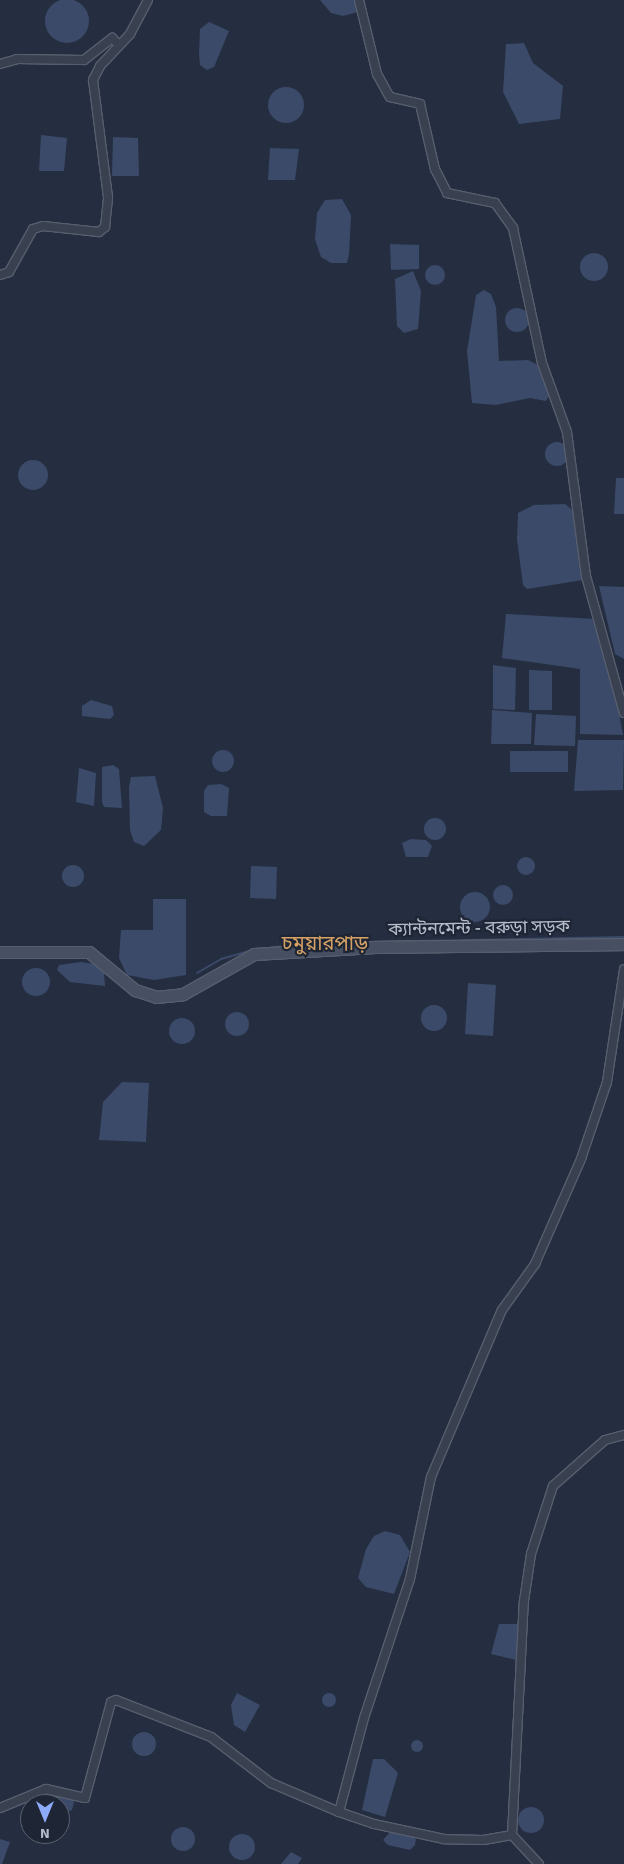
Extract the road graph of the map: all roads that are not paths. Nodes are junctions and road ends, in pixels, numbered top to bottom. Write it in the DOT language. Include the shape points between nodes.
graph roads {
  1 [pos="148,0"];
  2 [pos="359,0"];
  3 [pos="119,45"];
  4 [pos="0,64"];
  5 [pos="0,276"];
  6 [pos="624,713"];
  7 [pos="624,944"];
  8 [pos="0,952"];
  9 [pos="624,969"];
  10 [pos="624,1435"];
  11 [pos="0,1808"];
  12 [pos="339,1812"];
  13 [pos="512,1835"];
  14 [pos="539,1864"];
  1 -- 3 [label="street"];
  2 -- 6 [label="street" via="377,74 390,97 420,104 434,169 446,193 495,203 513,228 542,363 567,432 586,576"];
  3 -- 4 [label="street" via="112,38 84,60 17,59"];
  3 -- 5 [label="street" via="93,80 108,197 106,227 98,232 43,226 33,229 9,272"];
  7 -- 8 [label="main road, ক্যান্টনমেন্ট - বরুড়া সড়ক" via="375,947 254,954 183,994 156,996 135,990 89,952"];
  9 -- 12 [label="street" via="607,1082 581,1159 535,1264 502,1310 431,1477 410,1579 364,1718"];
  10 -- 13 [label="street" via="605,1440 553,1486 531,1554 524,1601"];
  11 -- 12 [label="street" via="46,1789 85,1798 111,1702 116,1700 211,1736 271,1783"];
  12 -- 13 [label="street" via="374,1824 444,1839 483,1840"];
  13 -- 14 [label="street"];
}
